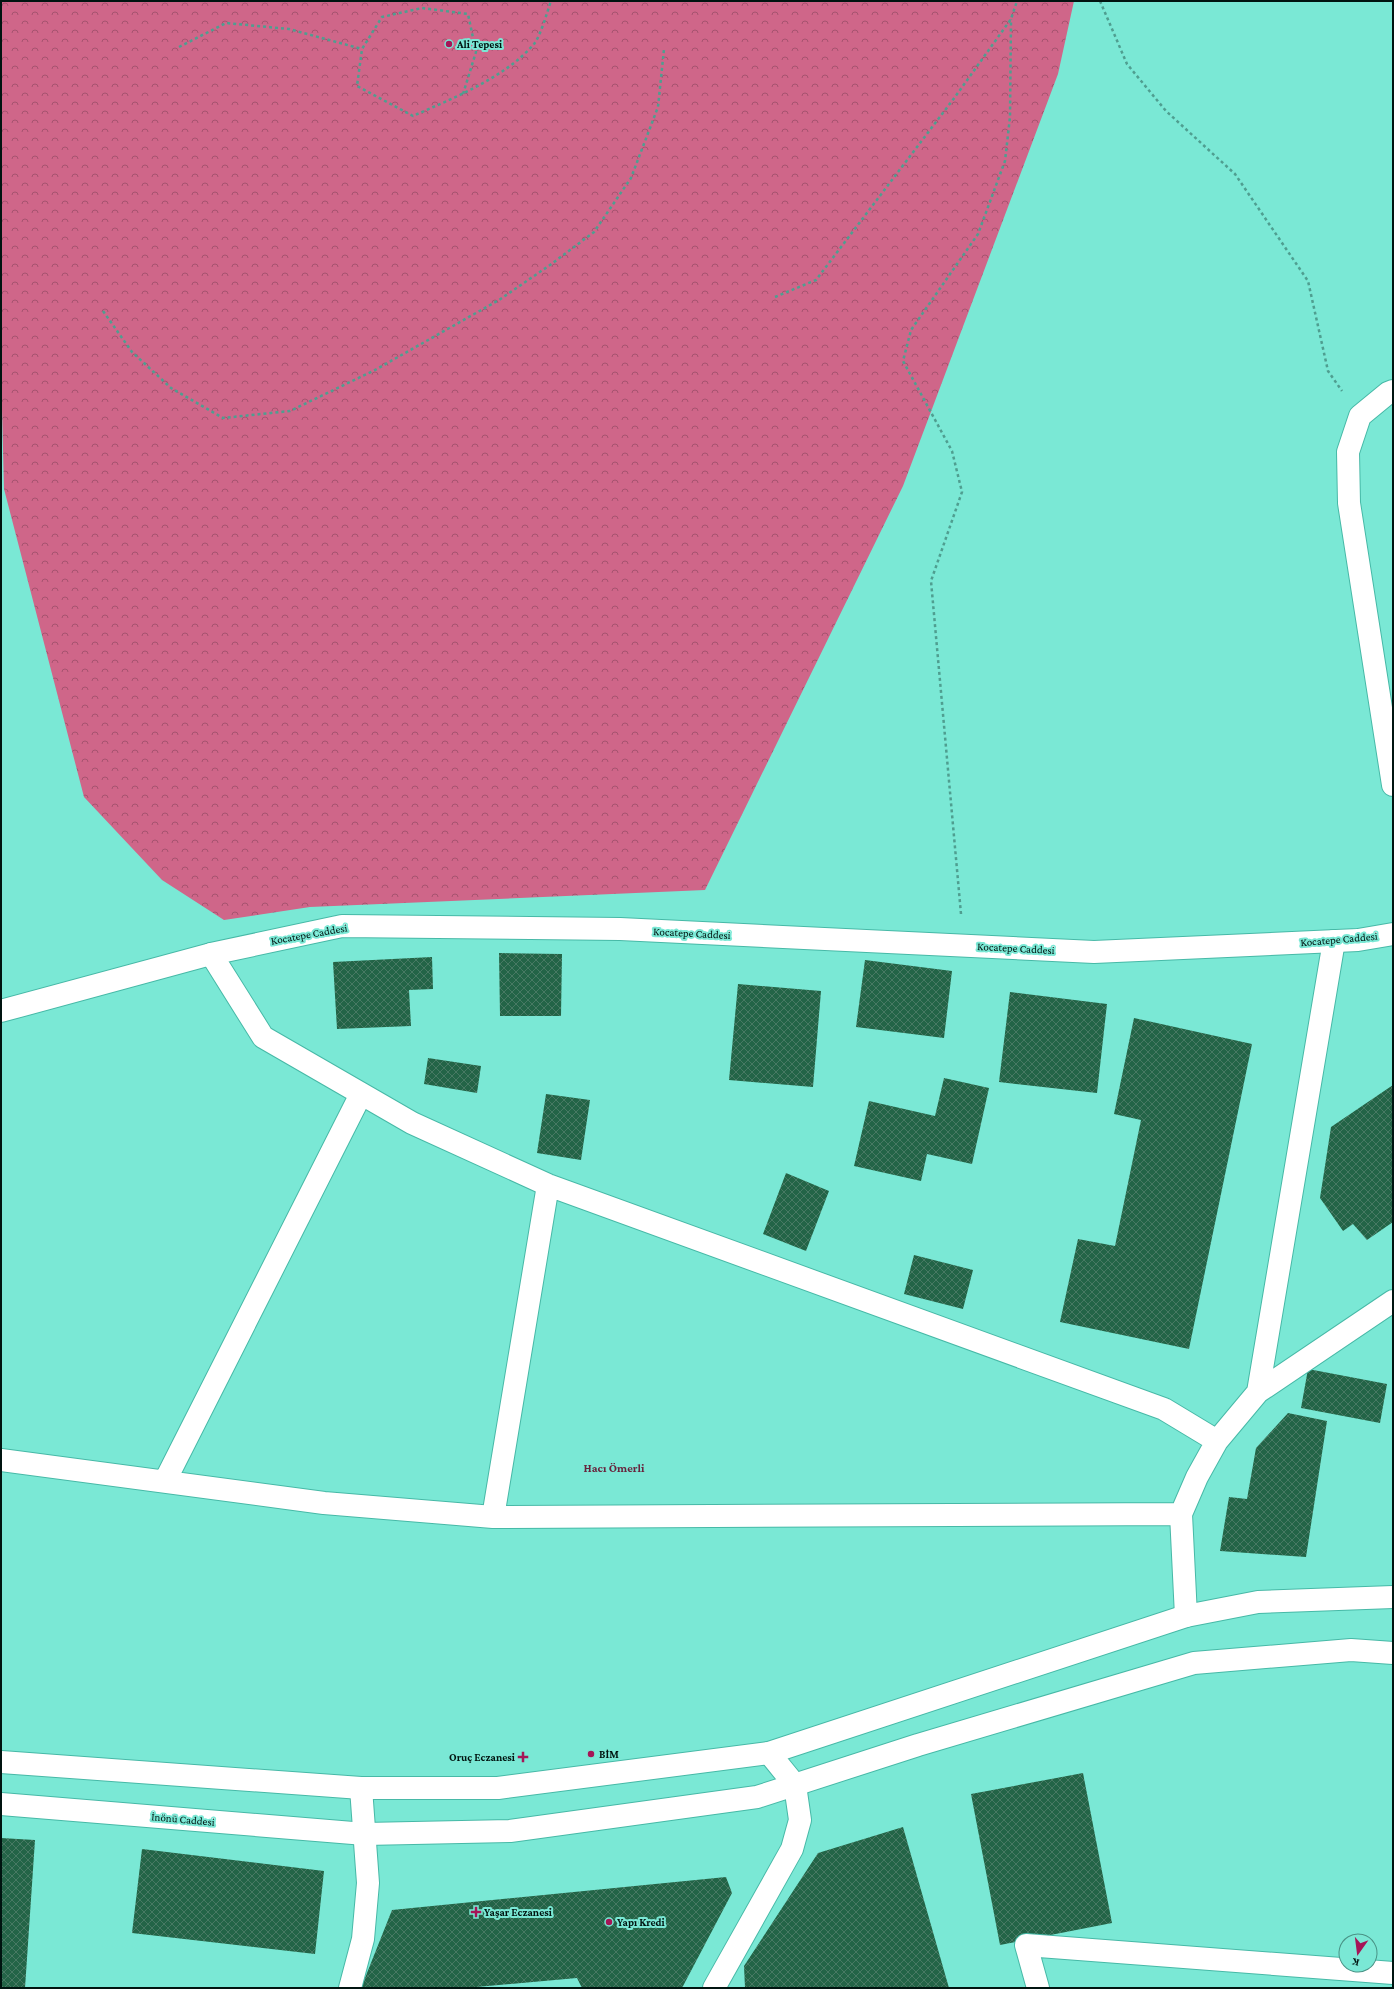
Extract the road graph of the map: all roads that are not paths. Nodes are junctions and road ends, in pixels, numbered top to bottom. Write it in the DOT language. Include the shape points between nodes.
graph roads {
  1 [pos="1393,391"];
  2 [pos="1393,784"];
  3 [pos="1393,934"];
  4 [pos="1334,941"];
  5 [pos="211,954"];
  6 [pos="1,1011"];
  7 [pos="361,1094"];
  8 [pos="548,1185"];
  9 [pos="1393,1301"];
  10 [pos="1258,1392"];
  11 [pos="1217,1441"];
  12 [pos="1,1460"];
  13 [pos="165,1481"];
  14 [pos="1181,1514"];
  15 [pos="493,1517"];
  16 [pos="1393,1597"];
  17 [pos="1186,1616"];
  18 [pos="1393,1653"];
  19 [pos="769,1753"];
  20 [pos="1,1762"];
  21 [pos="794,1785"];
  22 [pos="361,1788"];
  23 [pos="1,1804"];
  24 [pos="365,1834"];
  25 [pos="1393,1973"];
  26 [pos="350,1988"];
  27 [pos="714,1988"];
  28 [pos="1038,1988"];
  1 -- 2 [label="street" via="1388,392 1360,416 1348,452 1349,503"];
  3 -- 4 [label="street, Kocatepe Caddesi"];
  4 -- 5 [label="street, Kocatepe Caddesi" via="1094,952 620,929 342,926"];
  4 -- 10 [label="street"];
  5 -- 6 [label="street, Kocatepe Caddesi"];
  5 -- 7 [label="street" via="263,1037"];
  7 -- 8 [label="street" via="412,1123"];
  7 -- 13 [label="street"];
  8 -- 11 [label="street" via="1164,1409"];
  8 -- 15 [label="street"];
  9 -- 10 [label="street"];
  10 -- 11 [label="street"];
  11 -- 14 [label="street" via="1197,1477"];
  12 -- 13 [label="street"];
  13 -- 15 [label="street" via="324,1503"];
  14 -- 15 [label="street"];
  14 -- 17 [label="street"];
  16 -- 17 [label="street" via="1258,1602"];
  17 -- 19 [label="street"];
  18 -- 21 [label="street, İnönü Caddesi" via="1351,1650 1194,1663 918,1745"];
  19 -- 21 [label="street"];
  19 -- 22 [label="street" via="498,1788"];
  20 -- 22 [label="street"];
  21 -- 24 [label="street, İnönü Caddesi" via="757,1797 510,1832"];
  21 -- 27 [label="street" via="800,1820 792,1849"];
  22 -- 24 [label="street"];
  23 -- 24 [label="street, İnönü Caddesi"];
  24 -- 26 [label="street" via="368,1883 363,1931"];
  25 -- 28 [label="street" via="1026,1945"];
}
